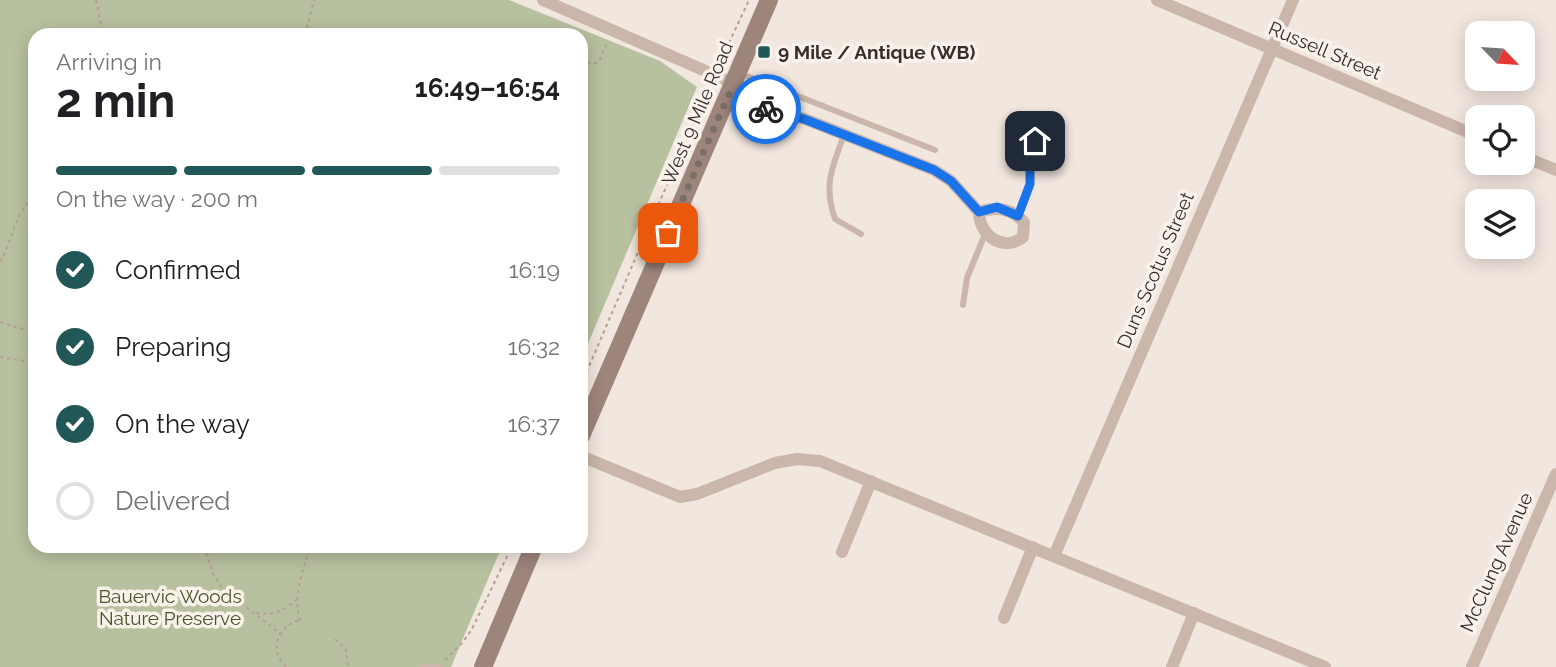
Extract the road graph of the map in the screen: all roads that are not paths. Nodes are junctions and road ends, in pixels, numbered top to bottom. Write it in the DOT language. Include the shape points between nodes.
graph roads {
  1 [pos="543,0"];
  2 [pos="769,0"];
  3 [pos="1157,0"];
  4 [pos="1293,0"];
  5 [pos="1272,49"];
  6 [pos="733,83"];
  7 [pos="1465,131"];
  8 [pos="844,135"];
  9 [pos="1035,141"];
  10 [pos="935,150"];
  11 [pos="1535,161"];
  12 [pos="1556,170"];
  13 [pos="979,212"];
  14 [pos="1018,216"];
  15 [pos="861,234"];
  16 [pos="985,234"];
  17 [pos="962,305"];
  18 [pos="588,420"];
  19 [pos="588,459"];
  20 [pos="1556,474"];
  21 [pos="871,481"];
  22 [pos="1033,547"];
  23 [pos="842,552"];
  24 [pos="531,553"];
  25 [pos="1054,556"];
  26 [pos="1194,613"];
  27 [pos="1004,618"];
  28 [pos="422,667"];
  29 [pos="440,667"];
  30 [pos="483,667"];
  31 [pos="1172,667"];
  32 [pos="1325,667"];
  33 [pos="1472,667"];
  1 -- 6 [label="street"];
  2 -- 6 [label="main road, West 9 Mile Road"];
  3 -- 5 [label="street, Russell Street"];
  4 -- 5 [label="street, Duns Scotus Street"];
  5 -- 7 [label="street, Russell Street"];
  5 -- 25 [label="street, Duns Scotus Street"];
  6 -- 8 [label="street"];
  6 -- 10 [label="lane"];
  6 -- 18 [label="main road, West 9 Mile Road"];
  8 -- 13 [label="street" via="945,176"];
  8 -- 15 [label="lane" via="828,177 828,192 835,219"];
  9 -- 14 [label="lane" via="1030,184"];
  11 -- 12 [label="street"];
  13 -- 14 [label="street" via="997,207"];
  13 -- 16 [label="street"];
  14 -- 16 [label="street" via="1025,229 1016,243"];
  16 -- 17 [label="lane" via="967,278"];
  19 -- 21 [label="street" via="680,497 797,459 821,461"];
  20 -- 33 [label="street, McClung Avenue"];
  21 -- 22 [label="street"];
  21 -- 23 [label="street"];
  22 -- 25 [label="street"];
  22 -- 27 [label="street"];
  24 -- 30 [label="main road"];
  25 -- 26 [label="street"];
  26 -- 31 [label="street"];
  26 -- 32 [label="street"];
  28 -- 29 [label="lane"];
}
